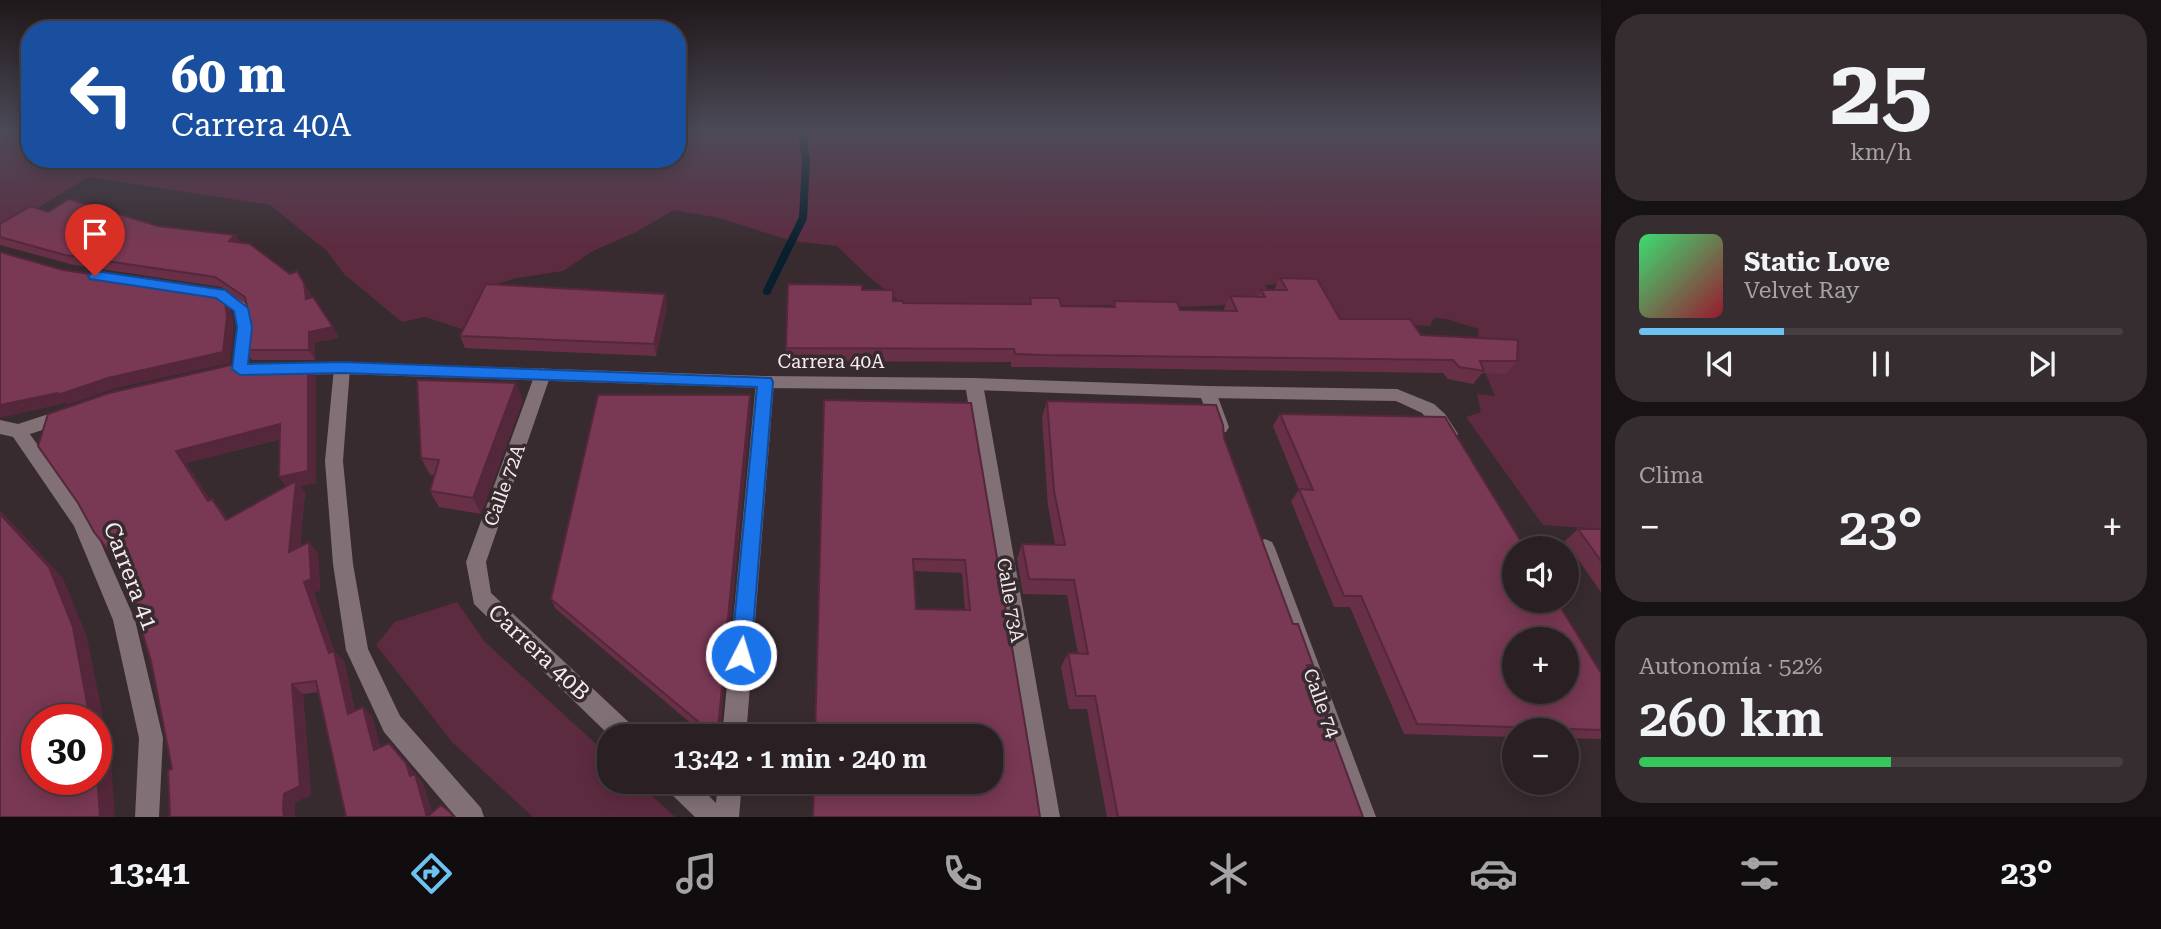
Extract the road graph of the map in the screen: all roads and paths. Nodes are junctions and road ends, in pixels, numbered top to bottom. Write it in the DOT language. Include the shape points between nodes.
graph roads {
  1 [pos="111,278"];
  2 [pos="342,368"];
  3 [pos="543,374"];
  4 [pos="765,382"];
  5 [pos="974,384"];
  6 [pos="1207,392"];
  7 [pos="80,410"];
  8 [pos="9,429"];
  9 [pos="1226,444"];
  10 [pos="1457,448"];
  11 [pos="1259,534"];
  12 [pos="481,597"];
  13 [pos="614,724"];
  14 [pos="735,724"];
  15 [pos="689,794"];
  16 [pos="729,794"];
  17 [pos="147,817"];
  18 [pos="472,817"];
  19 [pos="713,817"];
  20 [pos="727,817"];
  21 [pos="1048,817"];
  22 [pos="1364,817"];
  1 -- 2 [label="street, Carrera 40A" via="220,294 241,308 246,370"];
  2 -- 3 [label="street, Carrera 40A"];
  2 -- 18 [label="street" via="334,461 343,564 357,650 392,724"];
  3 -- 4 [label="street, Carrera 40A"];
  3 -- 12 [label="street, Calle 72A" via="477,562"];
  4 -- 5 [label="street, Carrera 40A"];
  4 -- 14 [label="street"];
  5 -- 6 [label="street, Carrera 40A"];
  5 -- 21 [label="street, Calle 73A"];
  6 -- 9 [label="street"];
  6 -- 10 [label="street, Carrera 40A" via="1397,395 1420,402 1437,414"];
  7 -- 8 [label="street"];
  8 -- 17 [label="street, Carrera 41" via="82,522 124,620 151,738"];
  11 -- 22 [label="street, Calle 74"];
  12 -- 13 [label="street, Carrera 40B"];
  15 -- 19 [label="street"];
  16 -- 20 [label="street"];
}
